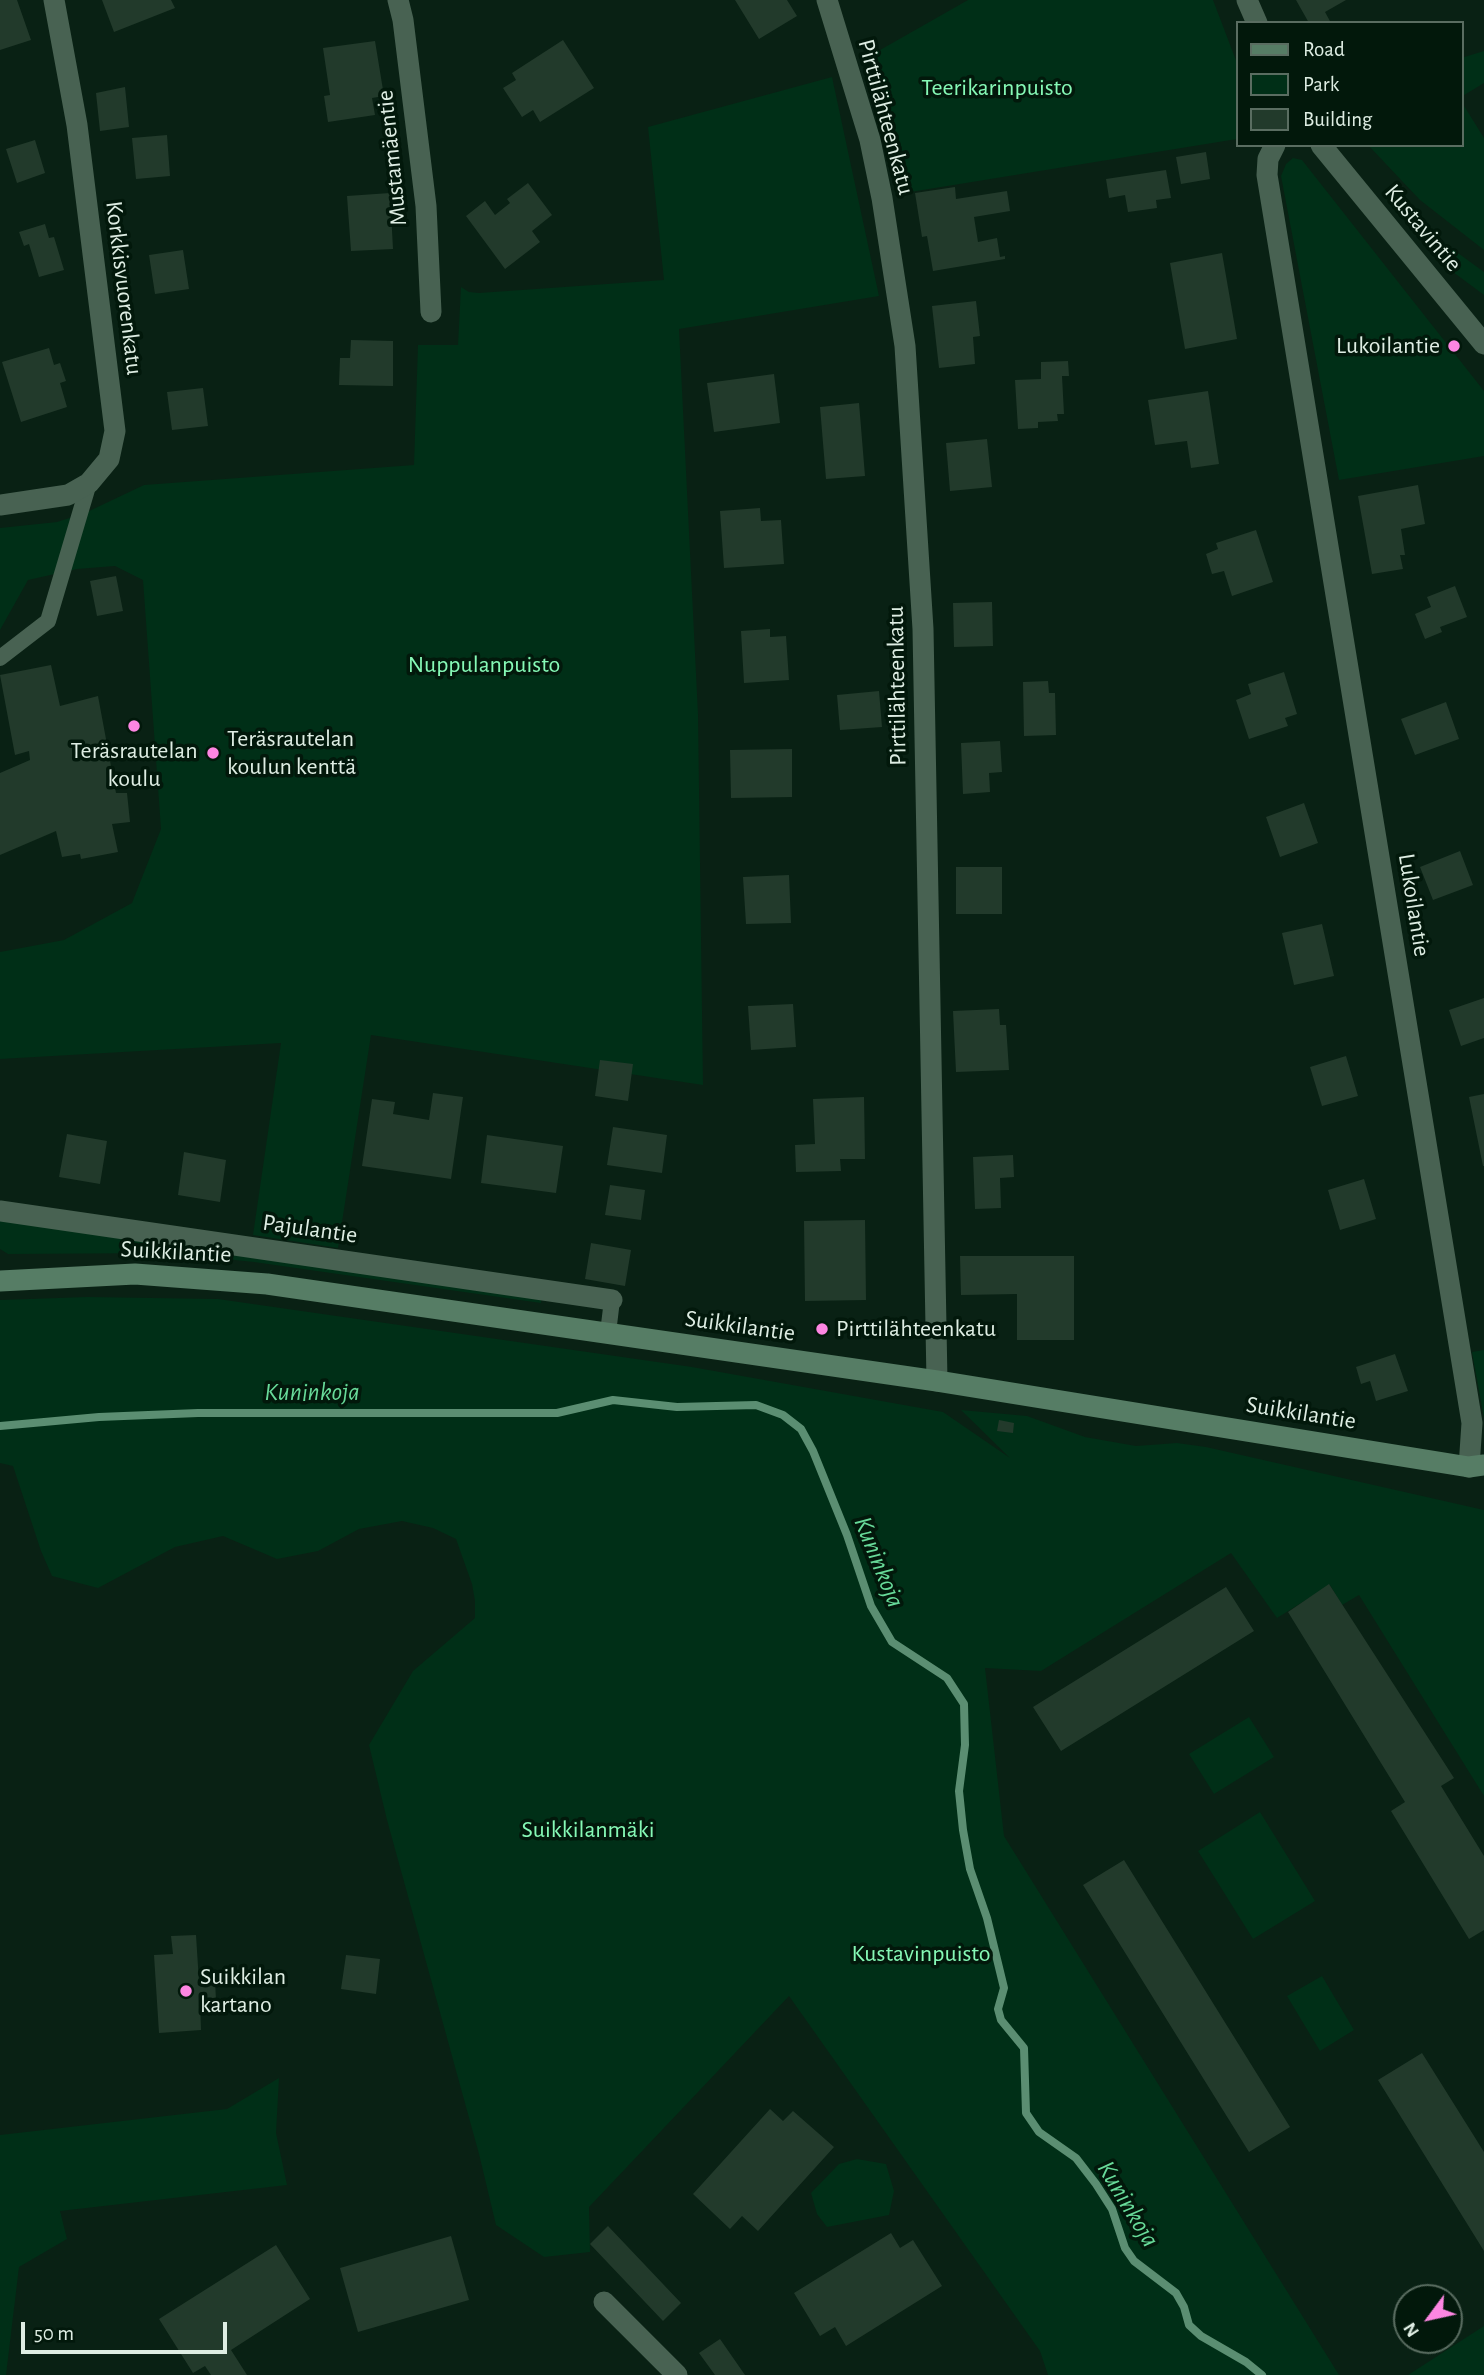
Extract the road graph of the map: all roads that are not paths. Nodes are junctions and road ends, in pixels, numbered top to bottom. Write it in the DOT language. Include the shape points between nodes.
graph roads {
  1 [pos="54,0"];
  2 [pos="398,0"];
  3 [pos="827,0"];
  4 [pos="1247,0"];
  5 [pos="1256,21"];
  6 [pos="1274,147"];
  7 [pos="1323,147"];
  8 [pos="430,312"];
  9 [pos="1484,344"];
  10 [pos="89,483"];
  11 [pos="0,505"];
  12 [pos="0,658"];
  13 [pos="0,1211"];
  14 [pos="0,1280"];
  15 [pos="612,1300"];
  16 [pos="608,1333"];
  17 [pos="937,1381"];
  18 [pos="1479,1470"];
  19 [pos="604,2302"];
  20 [pos="677,2375"];
  1 -- 10 [label="street, Korkkisvuorenkatu" via="77,125 115,431 108,459"];
  2 -- 8 [label="street, Mustamäentie" via="426,206"];
  3 -- 17 [label="street, Pirttilähteenkatu" via="870,140 905,346 923,629"];
  4 -- 5 [label="street"];
  6 -- 18 [label="street, Lukoilantie" via="1267,175"];
  7 -- 9 [label="street, Kustavintie"];
  10 -- 11 [label="street" via="68,495"];
  10 -- 12 [label="lane" via="48,621"];
  13 -- 15 [label="street, Pajulantie"];
  14 -- 16 [label="main road, Suikkilantie" via="135,1274 267,1284"];
  15 -- 16 [label="lane"];
  16 -- 17 [label="main road, Suikkilantie"];
  17 -- 18 [label="main road, Suikkilantie"];
  19 -- 20 [label="street"];
}
